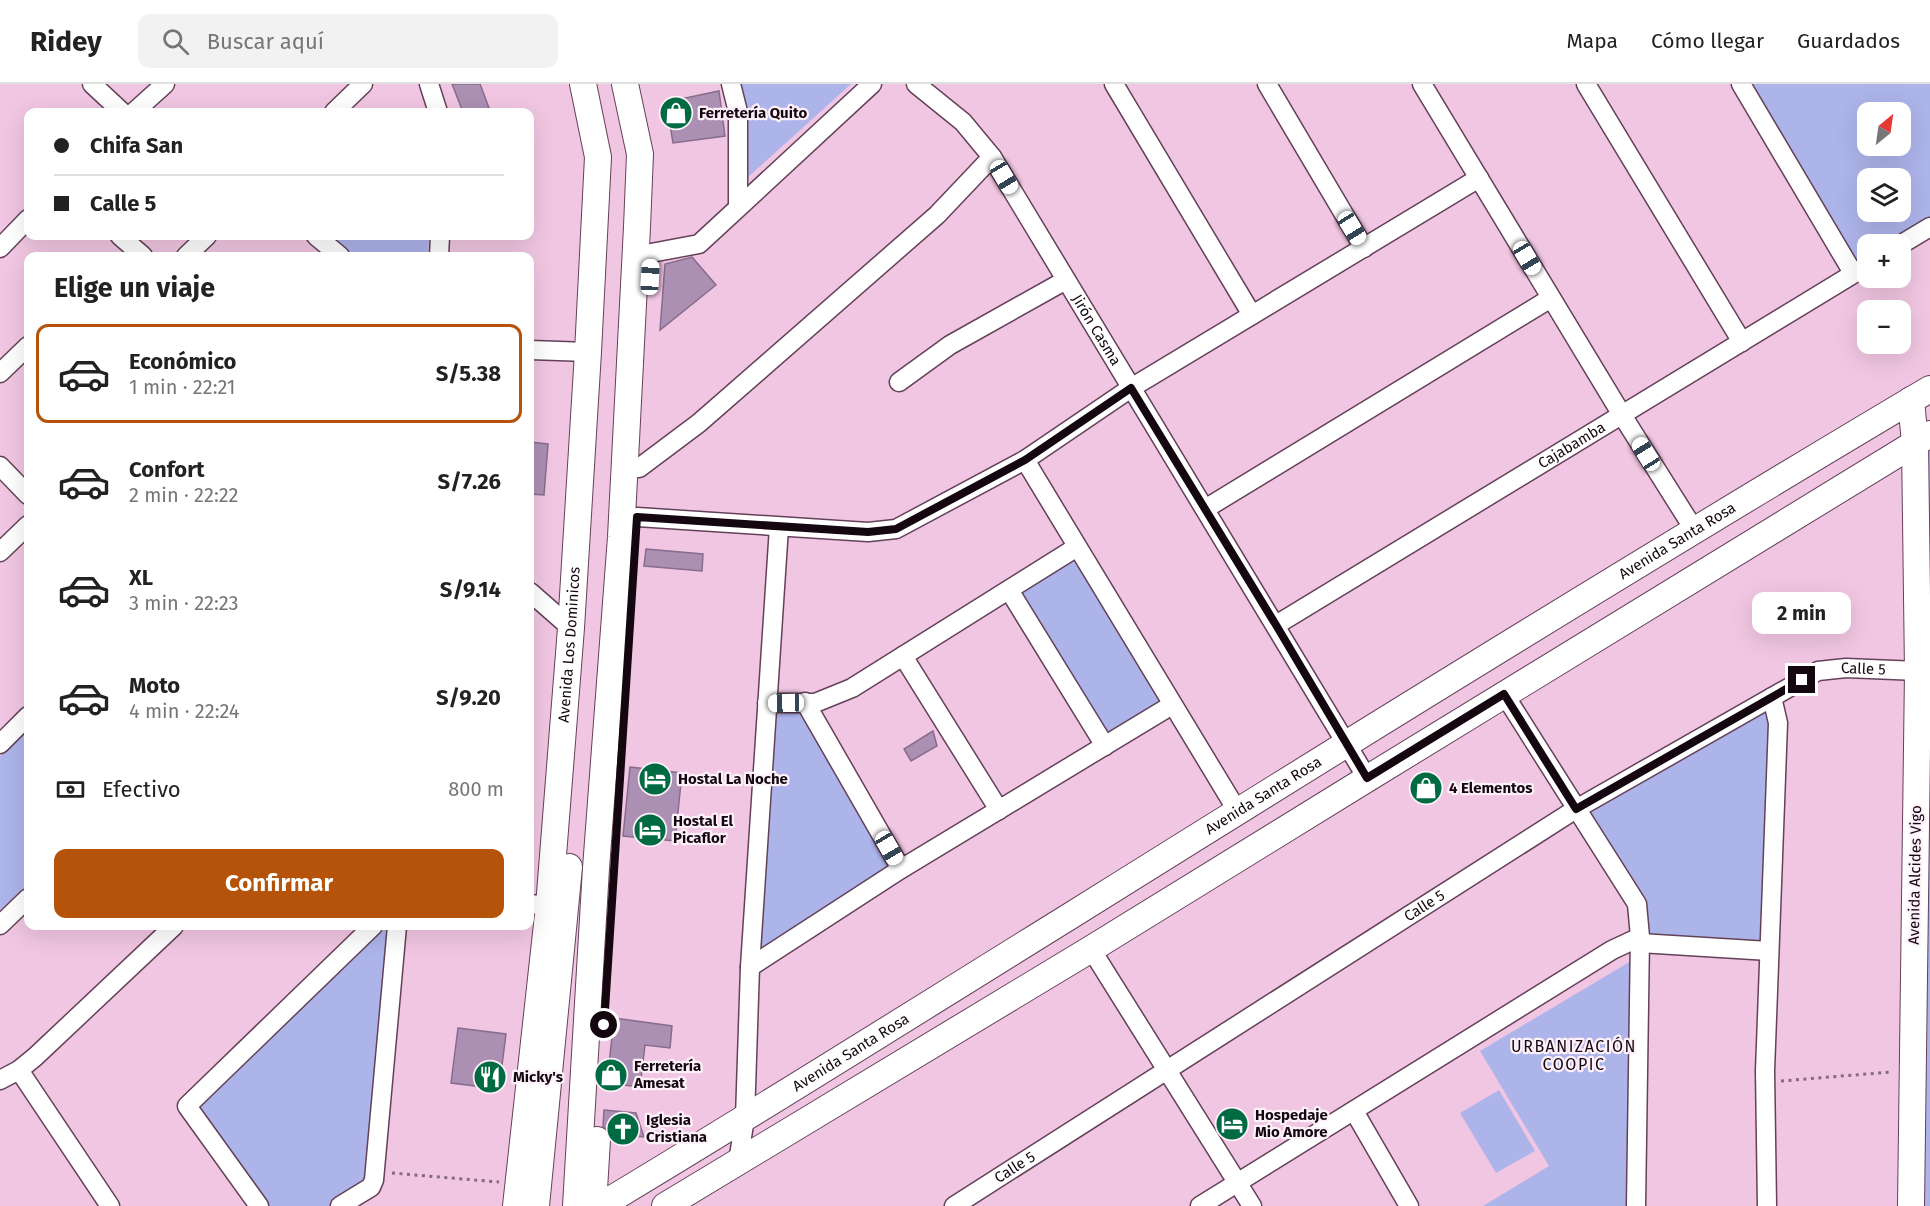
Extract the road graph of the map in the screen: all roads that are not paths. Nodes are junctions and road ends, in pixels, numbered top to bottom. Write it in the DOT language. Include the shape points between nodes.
graph roads {
  1 [pos="92,84"];
  2 [pos="165,84"];
  3 [pos="363,84"];
  4 [pos="429,84"];
  5 [pos="583,84"];
  6 [pos="598,84"];
  7 [pos="625,84"];
  8 [pos="640,84"];
  9 [pos="732,84"];
  10 [pos="872,84"];
  11 [pos="916,84"];
  12 [pos="1114,84"];
  13 [pos="1267,84"];
  14 [pos="1422,84"];
  15 [pos="1586,84"];
  16 [pos="1741,84"];
  17 [pos="118,108"];
  18 [pos="138,108"];
  19 [pos="338,108"];
  20 [pos="437,108"];
  21 [pos="992,157"];
  22 [pos="1479,178"];
  23 [pos="738,207"];
  24 [pos="24,223"];
  25 [pos="1930,227"];
  26 [pos="1911,238"];
  27 [pos="203,240"];
  28 [pos="321,240"];
  29 [pos="0,248"];
  30 [pos="1364,248"];
  31 [pos="190,252"];
  32 [pos="335,252"];
  33 [pos="651,253"];
  34 [pos="1857,264"];
  35 [pos="1857,271"];
  36 [pos="1066,280"];
  37 [pos="1551,298"];
  38 [pos="1252,315"];
  39 [pos="1742,342"];
  40 [pos="24,350"];
  41 [pos="534,350"];
  42 [pos="588,352"];
  43 [pos="0,373"];
  44 [pos="899,382"];
  45 [pos="1131,388"];
  46 [pos="1921,395"];
  47 [pos="600,406"];
  48 [pos="1622,415"];
  49 [pos="1922,438"];
  50 [pos="582,439"];
  51 [pos="1025,460"];
  52 [pos="0,466"];
  53 [pos="639,468"];
  54 [pos="24,491"];
  55 [pos="1205,509"];
  56 [pos="637,517"];
  57 [pos="779,527"];
  58 [pos="24,529"];
  59 [pos="1695,531"];
  60 [pos="621,537"];
  61 [pos="1077,547"];
  62 [pos="0,552"];
  63 [pos="634,572"];
  64 [pos="1009,590"];
  65 [pos="534,596"];
  66 [pos="1276,625"];
  67 [pos="571,628"];
  68 [pos="903,656"];
  69 [pos="1918,670"];
  70 [pos="1504,694"];
  71 [pos="1772,697"];
  72 [pos="805,702"];
  73 [pos="767,703"];
  74 [pos="1172,705"];
  75 [pos="24,720"];
  76 [pos="1347,743"];
  77 [pos="0,744"];
  78 [pos="1105,746"];
  79 [pos="1367,778"];
  80 [pos="1576,809"];
  81 [pos="999,810"];
  82 [pos="1238,812"];
  83 [pos="901,869"];
  84 [pos="24,902"];
  85 [pos="539,905"];
  86 [pos="0,926"];
  87 [pos="170,930"];
  88 [pos="369,930"];
  89 [pos="397,930"];
  90 [pos="1640,940"];
  91 [pos="1091,949"];
  92 [pos="1769,951"];
  93 [pos="750,967"];
  94 [pos="19,1070"];
  95 [pos="1168,1070"];
  96 [pos="0,1080"];
  97 [pos="1354,1111"];
  98 [pos="745,1118"];
  99 [pos="738,1162"];
  100 [pos="1238,1182"];
  101 [pos="518,1194"];
  102 [pos="110,1206"];
  103 [pos="259,1206"];
  104 [pos="340,1206"];
  105 [pos="536,1206"];
  106 [pos="576,1206"];
  107 [pos="593,1206"];
  108 [pos="600,1206"];
  109 [pos="664,1206"];
  110 [pos="954,1206"];
  111 [pos="1200,1206"];
  112 [pos="1252,1206"];
  113 [pos="1409,1206"];
  114 [pos="1636,1206"];
  115 [pos="1767,1206"];
  116 [pos="1911,1206"];
  1 -- 17 [label="street"];
  2 -- 18 [label="street"];
  3 -- 19 [label="street"];
  4 -- 20 [label="street"];
  5 -- 42 [label="main road, Avenida Los Dominicos" via="598,157"];
  6 -- 47 [label="main road, Avenida Los Dominicos" via="613,165"];
  7 -- 60 [label="main road" via="640,162"];
  8 -- 33 [label="main road" via="655,157"];
  9 -- 23 [label="street" via="738,112"];
  10 -- 23 [label="street"];
  11 -- 21 [label="street, Jirón Casma" via="963,122"];
  12 -- 38 [label="street"];
  13 -- 30 [label="street"];
  14 -- 22 [label="street"];
  15 -- 39 [label="street"];
  16 -- 34 [label="street"];
  21 -- 36 [label="street, Jirón Casma"];
  21 -- 53 [label="street" via="937,215 699,423"];
  22 -- 30 [label="street"];
  22 -- 37 [label="street"];
  23 -- 33 [label="street" via="699,244"];
  24 -- 29 [label="street"];
  25 -- 26 [label="street"];
  27 -- 31 [label="street"];
  28 -- 32 [label="street"];
  30 -- 38 [label="street"];
  33 -- 53 [label="main road"];
  35 -- 39 [label="street, Cajabamba"];
  36 -- 44 [label="street" via="950,345"];
  36 -- 45 [label="street, Jirón Casma"];
  37 -- 48 [label="street"];
  37 -- 55 [label="street"];
  38 -- 45 [label="street"];
  39 -- 48 [label="street, Cajabamba"];
  40 -- 43 [label="street"];
  41 -- 42 [label="street"];
  42 -- 50 [label="main road, Avenida Los Dominicos"];
  45 -- 51 [label="street"];
  45 -- 55 [label="street, Jirón Casma"];
  46 -- 49 [label="main road, Avenida Alcides Vigo"];
  46 -- 59 [label="main road, Avenida Santa Rosa"];
  47 -- 50 [label="main road"];
  47 -- 105 [label="main road, Avenida Los Dominicos" via="566,908"];
  48 -- 59 [label="street"];
  48 -- 66 [label="street, Cajabamba"];
  49 -- 69 [label="main road, Avenida Alcides Vigo"];
  49 -- 70 [label="main road"];
  50 -- 67 [label="main road, Avenida Los Dominicos"];
  51 -- 57 [label="street" via="896,529 868,532"];
  51 -- 61 [label="street"];
  52 -- 54 [label="street"];
  53 -- 56 [label="main road"];
  55 -- 66 [label="street, Jirón Casma"];
  56 -- 57 [label="street"];
  56 -- 63 [label="main road"];
  57 -- 73 [label="street"];
  58 -- 62 [label="street"];
  59 -- 76 [label="main road, Avenida Santa Rosa"];
  60 -- 63 [label="main road"];
  60 -- 106 [label="main road"];
  61 -- 64 [label="street"];
  61 -- 74 [label="street"];
  63 -- 107 [label="main road"];
  64 -- 68 [label="street"];
  64 -- 78 [label="street"];
  65 -- 67 [label="street"];
  66 -- 76 [label="street, Jirón Casma"];
  67 -- 85 [label="main road, Avenida Los Dominicos"];
  68 -- 72 [label="street" via="852,688 815,703"];
  68 -- 81 [label="street"];
  69 -- 71 [label="street, Calle 5" via="1818,671"];
  69 -- 116 [label="main road, Avenida Alcides Vigo"];
  70 -- 79 [label="main road"];
  70 -- 80 [label="street"];
  71 -- 80 [label="street, Calle 5"];
  71 -- 92 [label="street" via="1778,723"];
  72 -- 73 [label="street"];
  72 -- 83 [label="street"];
  73 -- 93 [label="street"];
  74 -- 78 [label="street"];
  74 -- 82 [label="street"];
  75 -- 77 [label="street"];
  76 -- 79 [label="street, Jirón Casma"];
  76 -- 82 [label="main road, Avenida Santa Rosa"];
  78 -- 81 [label="street"];
  79 -- 91 [label="main road"];
  80 -- 90 [label="street" via="1637,904"];
  80 -- 95 [label="street, Calle 5"];
  81 -- 83 [label="street"];
  82 -- 98 [label="main road, Avenida Santa Rosa"];
  83 -- 93 [label="street"];
  84 -- 86 [label="street"];
  85 -- 101 [label="main road, Avenida Los Dominicos"];
  87 -- 94 [label="street"];
  88 -- 103 [label="street" via="187,1106"];
  89 -- 104 [label="street" via="375,1172 371,1187"];
  90 -- 92 [label="street"];
  90 -- 97 [label="street" via="1612,950"];
  90 -- 114 [label="street"];
  91 -- 95 [label="street"];
  91 -- 99 [label="main road"];
  92 -- 115 [label="street"];
  93 -- 98 [label="street"];
  94 -- 96 [label="street"];
  94 -- 102 [label="street"];
  95 -- 100 [label="street"];
  95 -- 110 [label="street, Calle 5"];
  97 -- 100 [label="street"];
  97 -- 113 [label="street"];
  98 -- 99 [label="street"];
  98 -- 108 [label="main road, Avenida Santa Rosa"];
  99 -- 109 [label="main road"];
  100 -- 111 [label="street"];
  100 -- 112 [label="street"];
}
